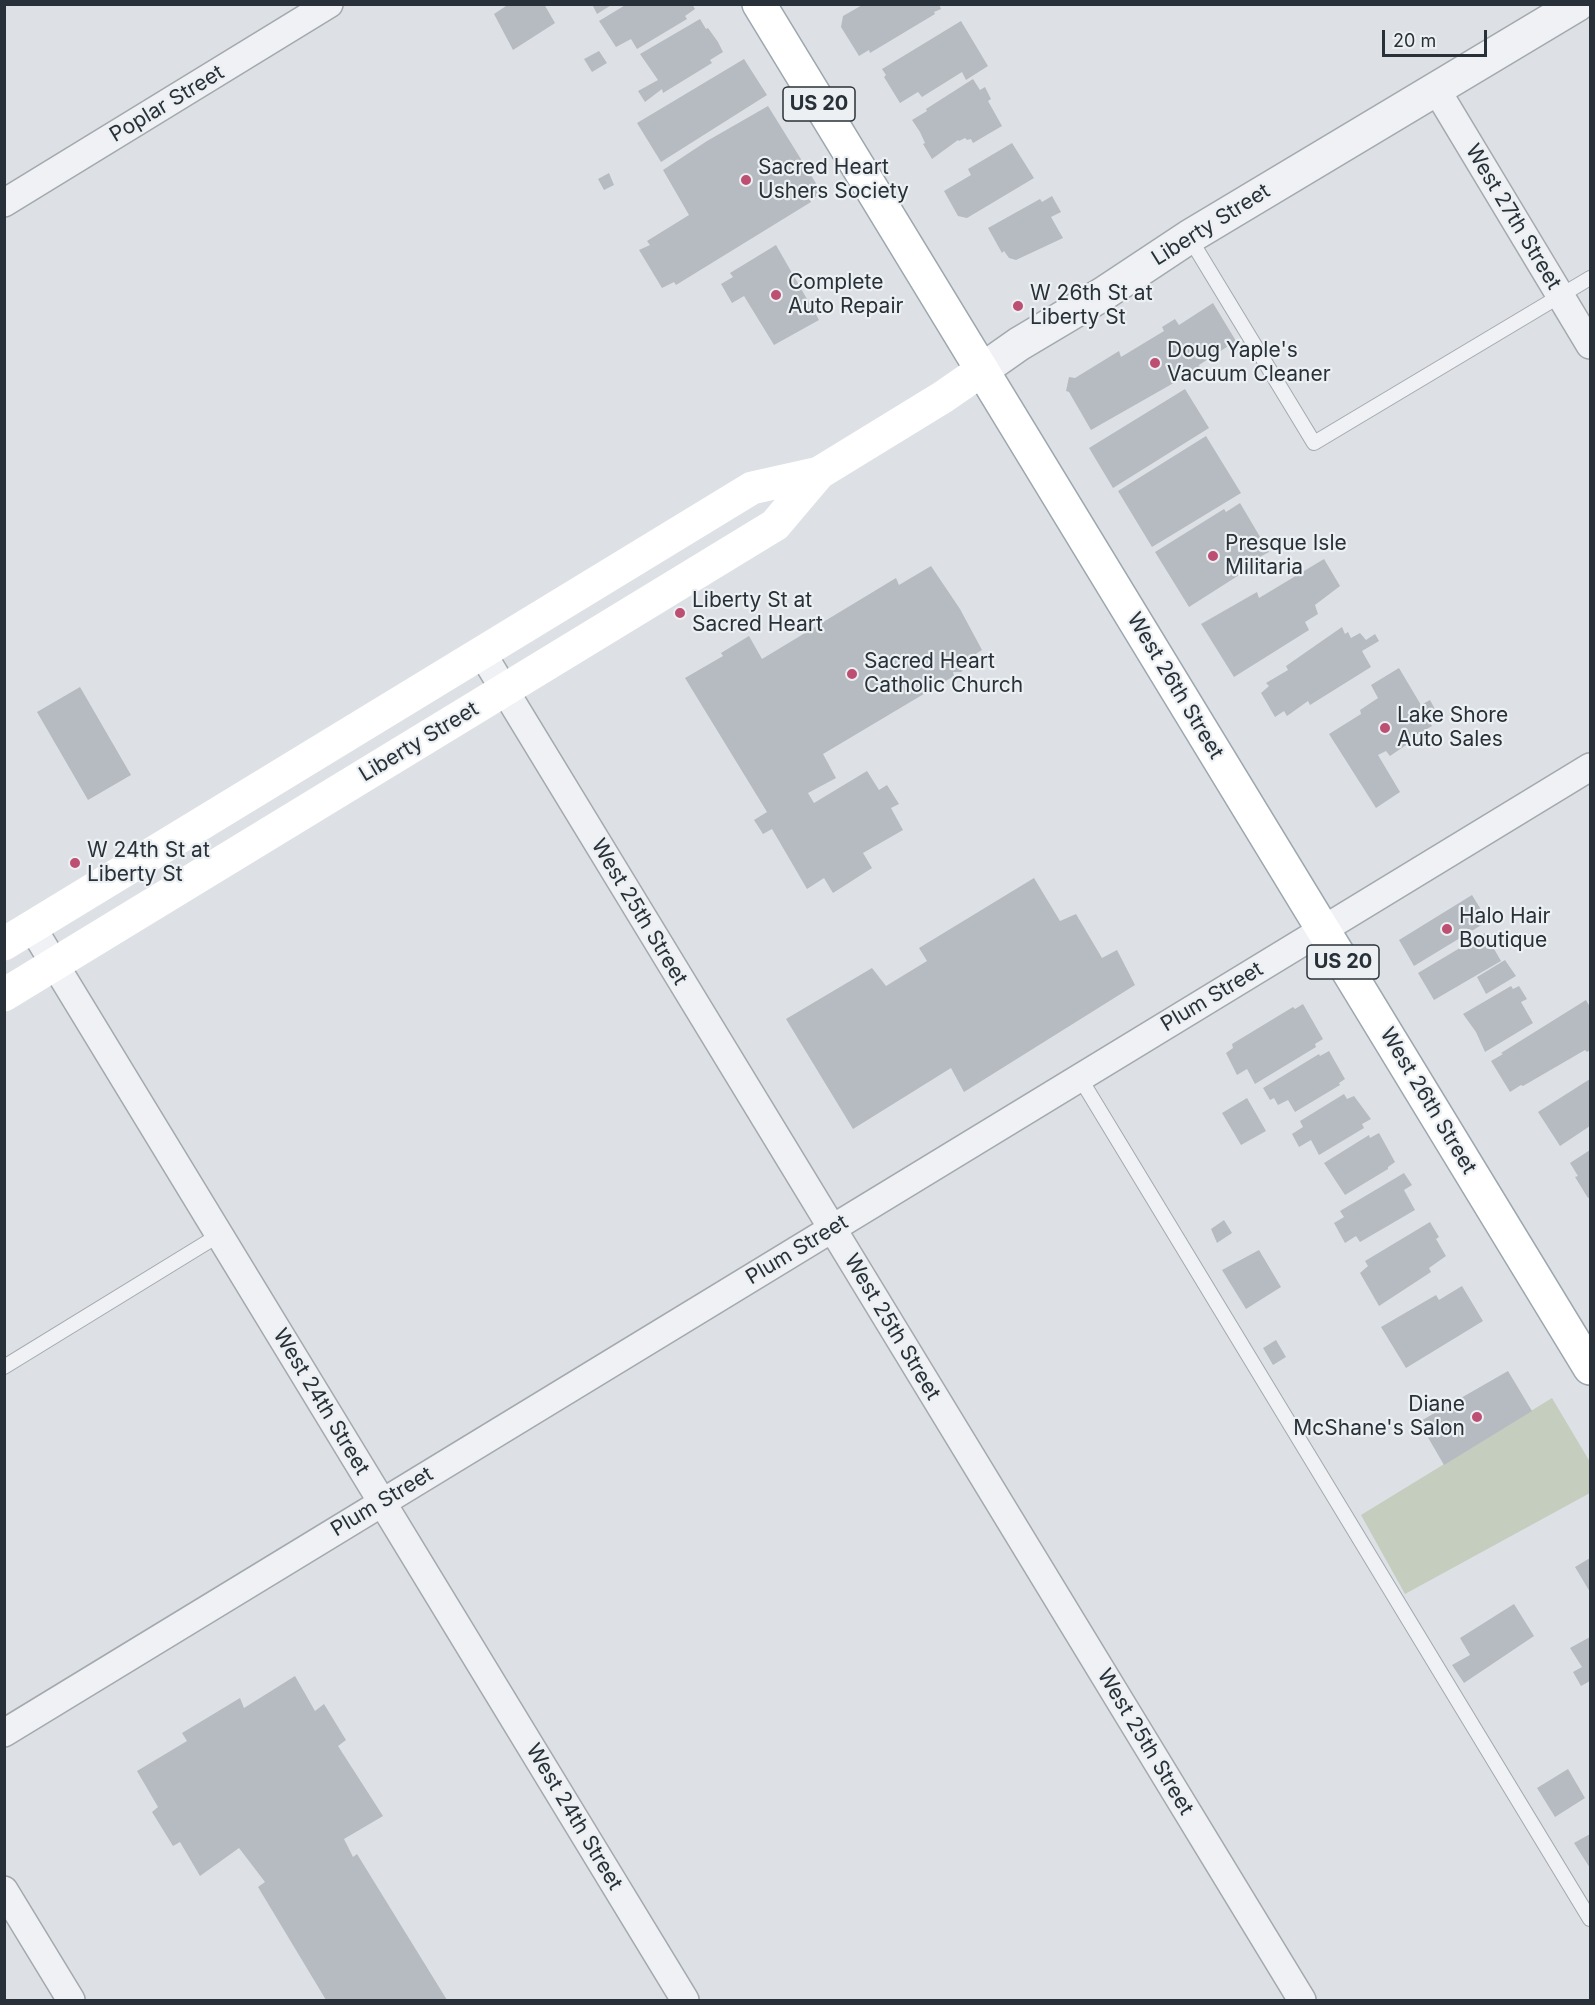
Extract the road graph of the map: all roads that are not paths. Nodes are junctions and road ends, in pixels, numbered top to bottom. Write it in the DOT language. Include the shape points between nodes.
graph roads {
  1 [pos="329,4"];
  2 [pos="759,4"];
  3 [pos="1578,4"];
  4 [pos="1436,89"];
  5 [pos="4,203"];
  6 [pos="1189,237"];
  7 [pos="1590,278"];
  8 [pos="1561,296"];
  9 [pos="1590,345"];
  10 [pos="982,370"];
  11 [pos="819,473"];
  12 [pos="482,653"];
  13 [pos="505,690"];
  14 [pos="1590,766"];
  15 [pos="32,927"];
  16 [pos="1323,929"];
  17 [pos="4,944"];
  18 [pos="55,964"];
  19 [pos="4,995"];
  20 [pos="1080,1077"];
  21 [pos="832,1228"];
  22 [pos="219,1235"];
  23 [pos="4,1367"];
  24 [pos="1590,1368"];
  25 [pos="382,1502"];
  26 [pos="4,1733"];
  27 [pos="4,1890"];
  28 [pos="1590,1919"];
  29 [pos="71,2001"];
  30 [pos="685,2001"];
  31 [pos="1302,2001"];
  1 -- 5 [label="street, Poplar Street"];
  2 -- 10 [label="main road, West 26th Street / US 20"];
  3 -- 4 [label="street, Liberty Street"];
  4 -- 6 [label="street, Liberty Street"];
  4 -- 8 [label="street, West 27th Street"];
  6 -- 8 [label="lane" via="1314,443"];
  6 -- 10 [label="street, Liberty Street"];
  7 -- 8 [label="lane"];
  8 -- 9 [label="street, West 27th Street"];
  10 -- 11 [label="main road, Liberty Street"];
  10 -- 16 [label="main road, West 26th Street / US 20"];
  11 -- 12 [label="main road, Liberty Street" via="752,488"];
  11 -- 13 [label="main road, Liberty Street" via="775,525"];
  12 -- 13 [label="street, West 25th Street"];
  12 -- 15 [label="main road, Liberty Street"];
  13 -- 18 [label="main road, Liberty Street"];
  13 -- 21 [label="street, West 25th Street"];
  14 -- 16 [label="street, Plum Street"];
  15 -- 17 [label="main road, Liberty Street"];
  15 -- 18 [label="street, West 24th Street"];
  16 -- 20 [label="street, Plum Street"];
  16 -- 24 [label="main road, West 26th Street / US 20"];
  18 -- 19 [label="main road, Liberty Street"];
  18 -- 22 [label="street, West 24th Street"];
  20 -- 21 [label="street, Plum Street"];
  20 -- 28 [label="lane"];
  21 -- 25 [label="street, Plum Street"];
  21 -- 31 [label="street, West 25th Street"];
  22 -- 23 [label="lane"];
  22 -- 25 [label="street, West 24th Street"];
  25 -- 26 [label="street, Plum Street"];
  25 -- 30 [label="street, West 24th Street"];
  27 -- 29 [label="street"];
}
